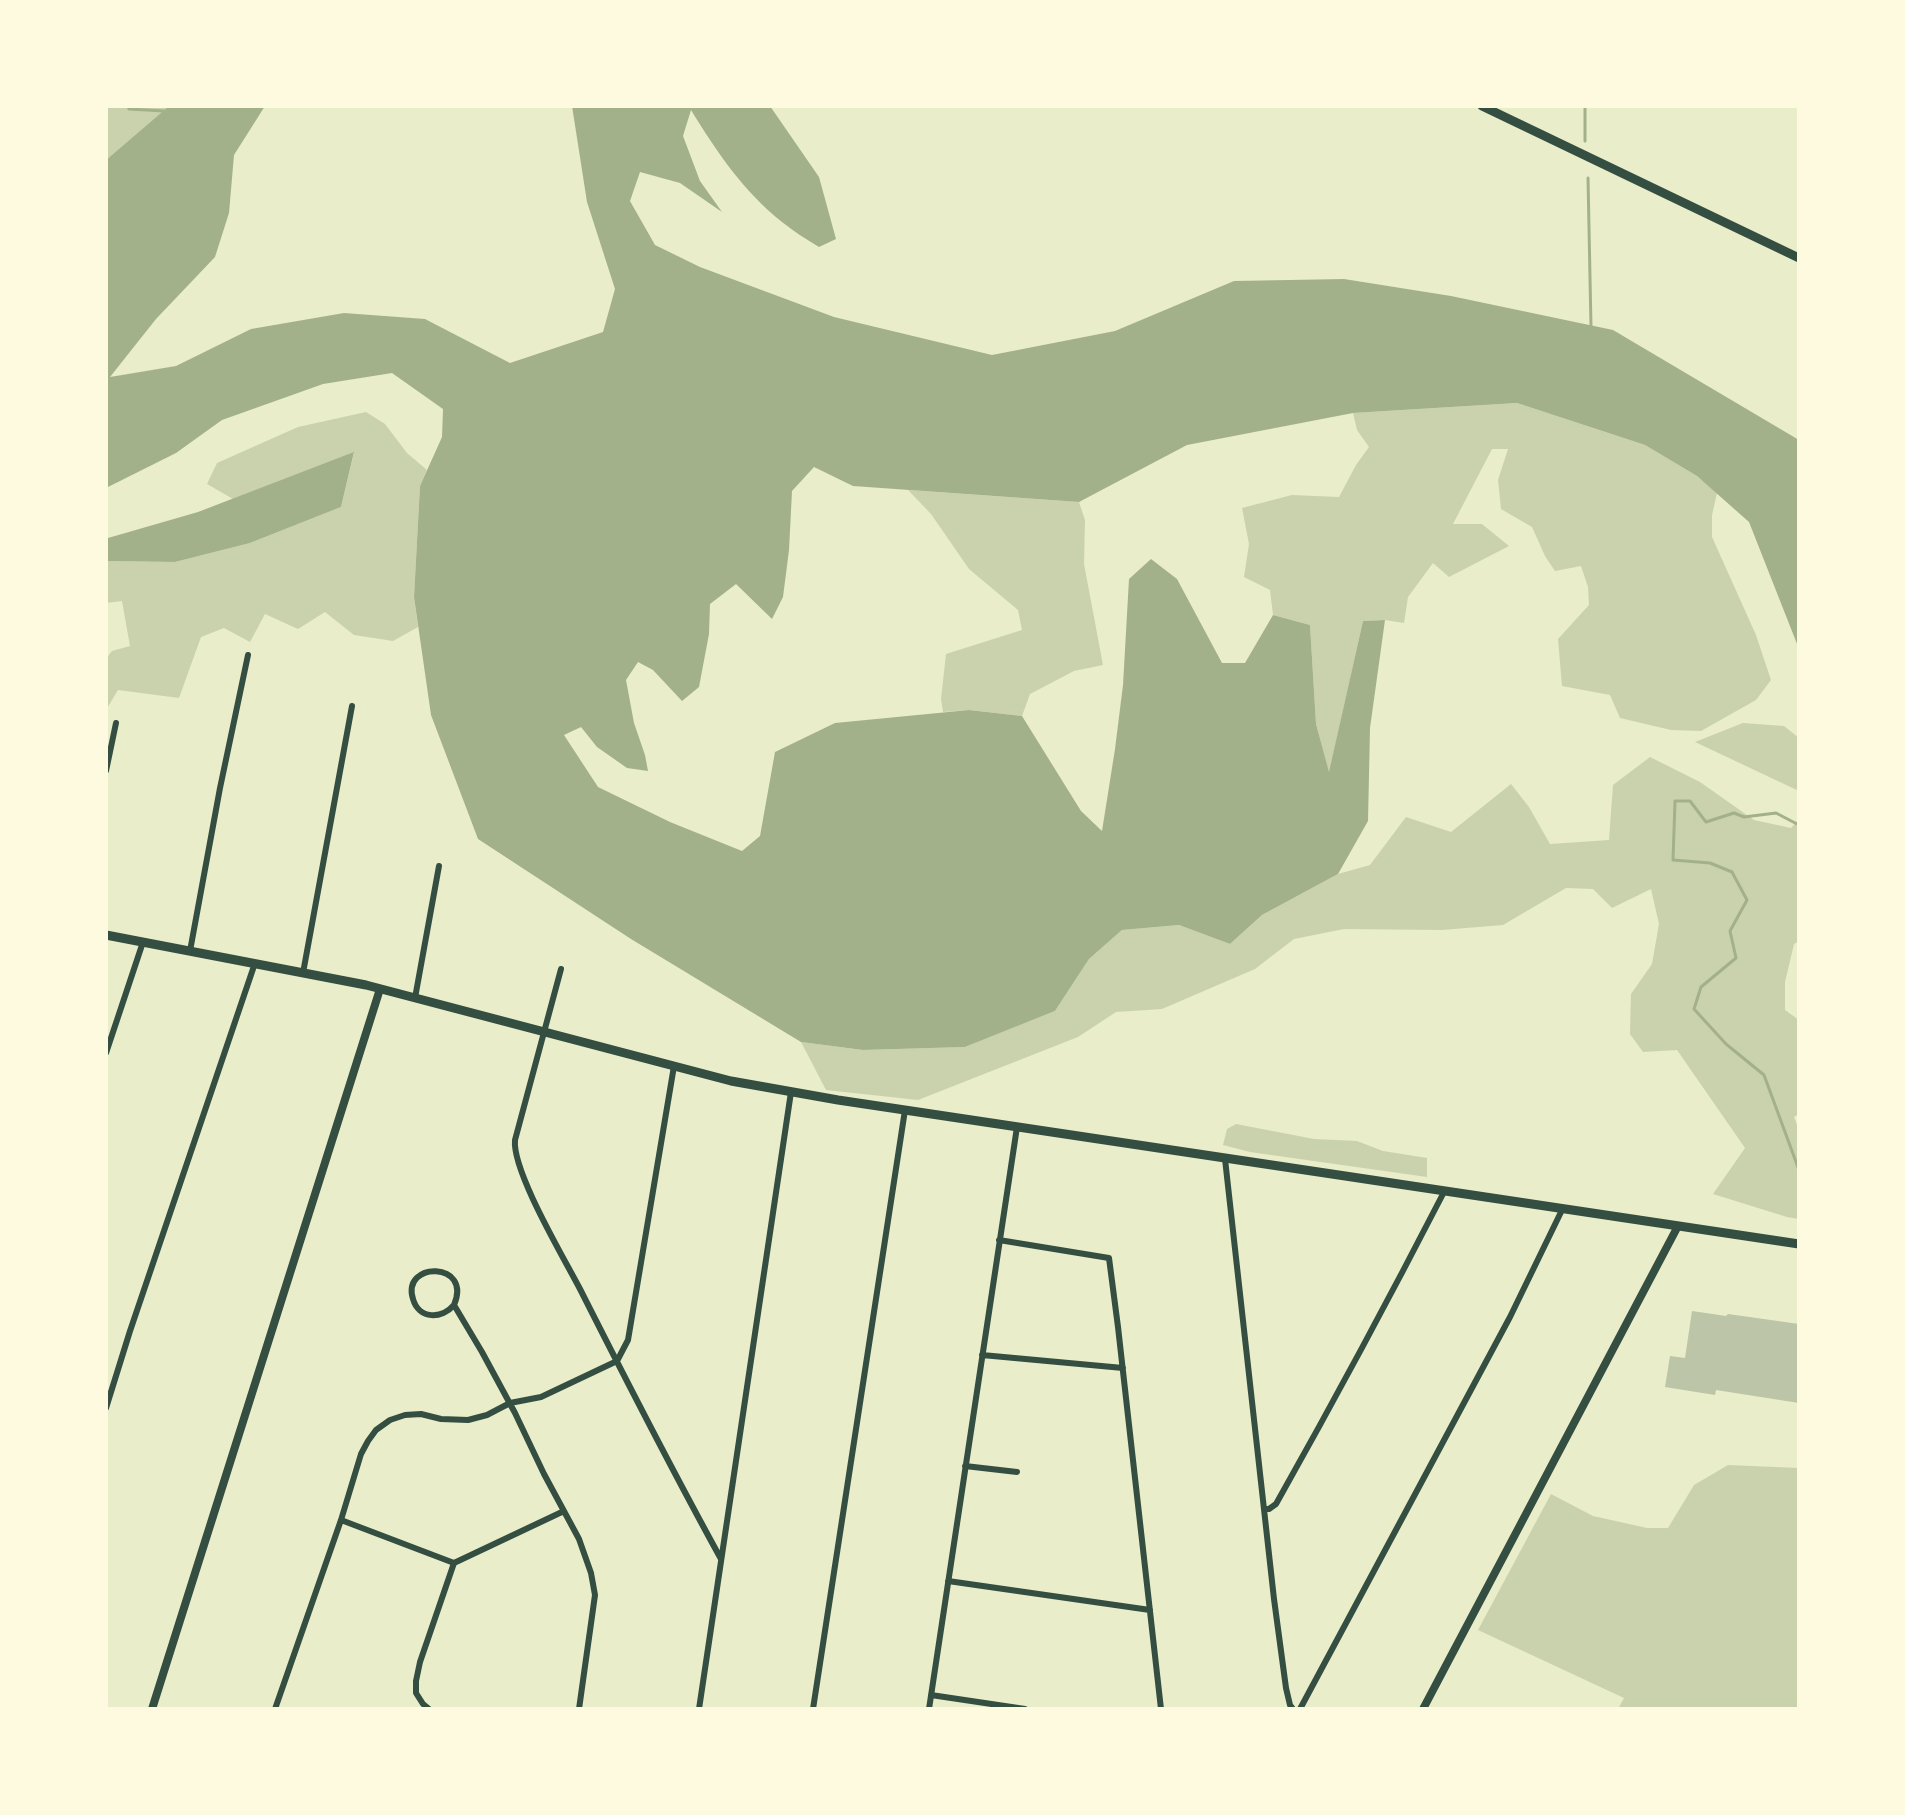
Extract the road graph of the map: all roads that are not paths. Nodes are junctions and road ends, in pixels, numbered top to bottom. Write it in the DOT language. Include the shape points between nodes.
graph roads {
  1 [pos="1482,106"];
  2 [pos="1799,258"];
  3 [pos="248,655"];
  4 [pos="352,706"];
  5 [pos="116,723"];
  6 [pos="106,771"];
  7 [pos="439,866"];
  8 [pos="106,935"];
  9 [pos="143,942"];
  10 [pos="190,951"];
  11 [pos="255,963"];
  12 [pos="561,969"];
  13 [pos="303,973"];
  14 [pos="380,989"];
  15 [pos="415,998"];
  16 [pos="543,1031"];
  17 [pos="106,1053"];
  18 [pos="674,1066"];
  19 [pos="791,1092"];
  20 [pos="905,1110"];
  21 [pos="1017,1127"];
  22 [pos="1225,1159"];
  23 [pos="1444,1192"];
  24 [pos="1562,1210"];
  25 [pos="1678,1226"];
  26 [pos="999,1240"];
  27 [pos="1799,1244"];
  28 [pos="454,1305"];
  29 [pos="982,1355"];
  30 [pos="617,1361"];
  31 [pos="1123,1368"];
  32 [pos="510,1403"];
  33 [pos="106,1408"];
  34 [pos="965,1466"];
  35 [pos="1017,1472"];
  36 [pos="1264,1509"];
  37 [pos="564,1511"];
  38 [pos="341,1520"];
  39 [pos="721,1559"];
  40 [pos="454,1563"];
  41 [pos="948,1581"];
  42 [pos="1150,1610"];
  43 [pos="931,1695"];
  44 [pos="152,1709"];
  45 [pos="275,1709"];
  46 [pos="429,1709"];
  47 [pos="579,1709"];
  48 [pos="699,1709"];
  49 [pos="813,1709"];
  50 [pos="929,1709"];
  51 [pos="1025,1709"];
  52 [pos="1161,1709"];
  53 [pos="1293,1709"];
  54 [pos="1300,1709"];
  55 [pos="1423,1709"];
  1 -- 2 [label="main road"];
  3 -- 10 [label="street"];
  4 -- 13 [label="street"];
  5 -- 6 [label="street"];
  7 -- 15 [label="street"];
  8 -- 9 [label="main road"];
  9 -- 10 [label="main road"];
  9 -- 17 [label="street"];
  10 -- 11 [label="main road"];
  11 -- 13 [label="main road"];
  11 -- 33 [label="street"];
  12 -- 16 [label="street"];
  13 -- 14 [label="main road"];
  14 -- 15 [label="main road"];
  14 -- 44 [label="street"];
  15 -- 16 [label="main road"];
  16 -- 18 [label="main road"];
  16 -- 30 [label="street" via="515,1140 516,1156"];
  18 -- 19 [label="main road"];
  18 -- 30 [label="street" via="628,1340"];
  19 -- 20 [label="main road"];
  19 -- 39 [label="street"];
  20 -- 21 [label="main road"];
  20 -- 49 [label="street"];
  21 -- 22 [label="main road"];
  21 -- 26 [label="street"];
  22 -- 23 [label="main road"];
  22 -- 36 [label="street"];
  23 -- 24 [label="main road"];
  23 -- 36 [label="street" via="1276,1504"];
  24 -- 25 [label="main road"];
  24 -- 54 [label="street"];
  25 -- 27 [label="main road"];
  25 -- 55 [label="street"];
  26 -- 29 [label="street"];
  26 -- 31 [label="street" via="1109,1258"];
  28 -- 28 [label="street" via="428,1315 416,1306 412,1288 429,1271 439,1271 454,1282"];
  28 -- 32 [label="street"];
  29 -- 31 [label="street"];
  29 -- 34 [label="street"];
  30 -- 32 [label="street" via="541,1397"];
  30 -- 39 [label="street"];
  31 -- 42 [label="street"];
  32 -- 37 [label="street"];
  32 -- 38 [label="street" via="468,1420 413,1414 390,1420 376,1430 361,1454"];
  34 -- 35 [label="street"];
  34 -- 41 [label="street"];
  36 -- 53 [label="street"];
  37 -- 40 [label="street"];
  37 -- 47 [label="street" via="579,1539 595,1595"];
  38 -- 40 [label="street"];
  38 -- 45 [label="street"];
  39 -- 48 [label="street"];
  40 -- 46 [label="street" via="416,1681 416,1693"];
  41 -- 42 [label="street"];
  41 -- 43 [label="street"];
  42 -- 52 [label="street"];
  43 -- 50 [label="street"];
  43 -- 51 [label="street"];
}
